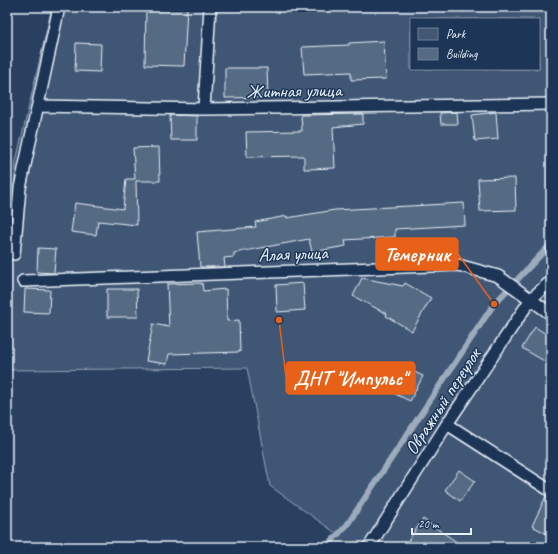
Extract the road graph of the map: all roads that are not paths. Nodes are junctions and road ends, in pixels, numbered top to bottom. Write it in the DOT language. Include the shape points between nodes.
graph roads {
  1 [pos="59,7"];
  2 [pos="210,7"];
  3 [pos="551,104"];
  4 [pos="38,106"];
  5 [pos="204,109"];
  6 [pos="14,254"];
  7 [pos="23,281"];
  8 [pos="551,281"];
  9 [pos="531,299"];
  10 [pos="551,314"];
  11 [pos="447,424"];
  12 [pos="551,491"];
  13 [pos="369,547"];
  1 -- 4 [label="lane"];
  2 -- 5 [label="lane"];
  3 -- 5 [label="lane, Житная улица"];
  4 -- 5 [label="lane, Житная улица"];
  4 -- 6 [label="lane" via="20,188"];
  7 -- 9 [label="lane, Алая улица" via="458,265 498,276"];
  8 -- 9 [label="lane, Овражный переулок"];
  9 -- 10 [label="lane, Алая улица"];
  9 -- 11 [label="lane, Овражный переулок"];
  11 -- 12 [label="lane"];
  11 -- 13 [label="lane, Овражный переулок"];
}
